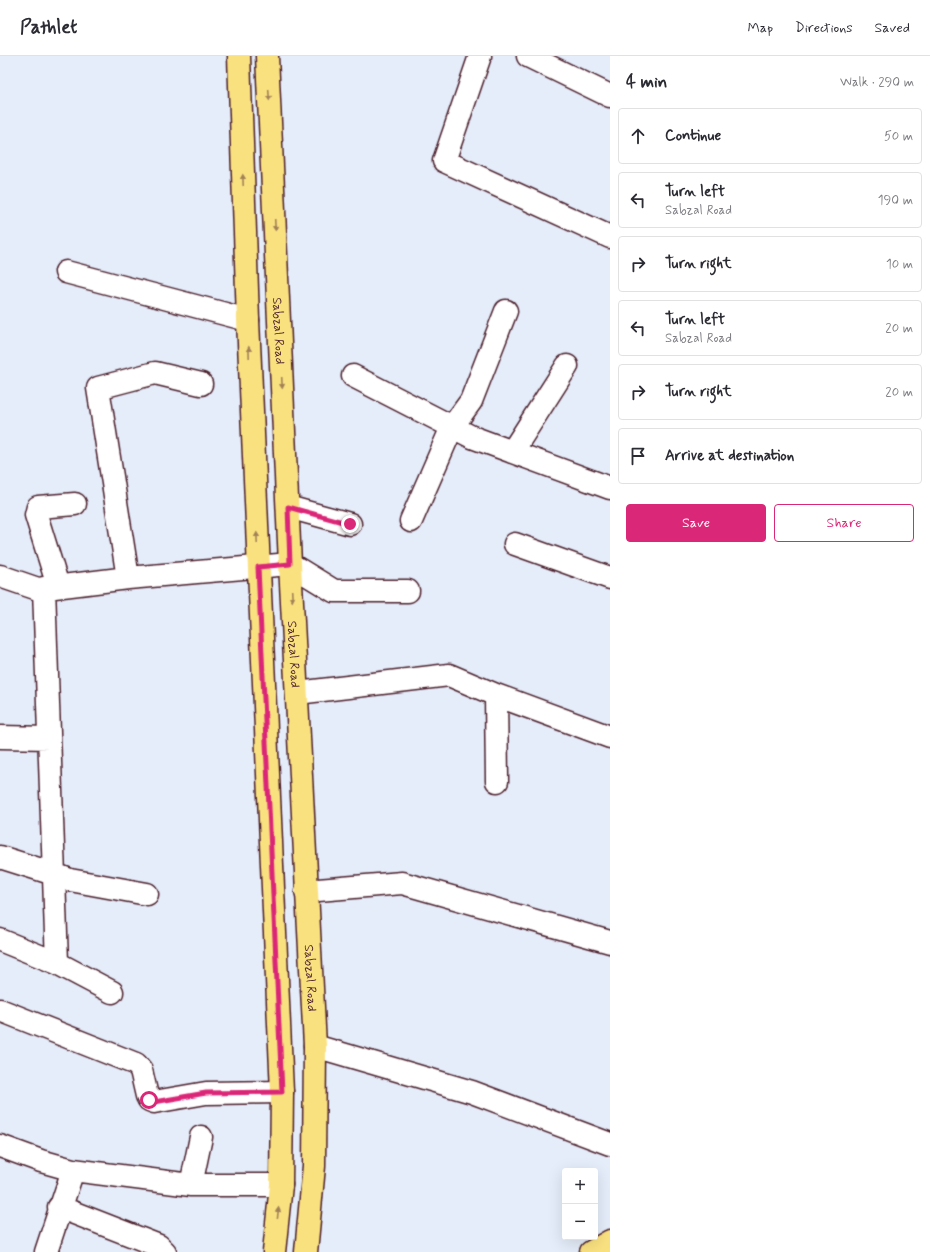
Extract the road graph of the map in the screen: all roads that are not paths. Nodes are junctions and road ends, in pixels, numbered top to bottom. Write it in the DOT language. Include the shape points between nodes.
graph roads {
  1 [pos="239,56"];
  2 [pos="267,56"];
  3 [pos="480,56"];
  4 [pos="528,56"];
  5 [pos="610,96"];
  6 [pos="610,237"];
  7 [pos="66,272"];
  8 [pos="506,311"];
  9 [pos="248,320"];
  10 [pos="566,366"];
  11 [pos="352,376"];
  12 [pos="200,384"];
  13 [pos="452,427"];
  14 [pos="512,452"];
  15 [pos="610,488"];
  16 [pos="75,504"];
  17 [pos="288,507"];
  18 [pos="411,522"];
  19 [pos="350,524"];
  20 [pos="514,544"];
  21 [pos="290,564"];
  22 [pos="258,567"];
  23 [pos="0,576"];
  24 [pos="128,578"];
  25 [pos="610,578"];
  26 [pos="51,587"];
  27 [pos="408,591"];
  28 [pos="297,693"];
  29 [pos="496,695"];
  30 [pos="0,737"];
  31 [pos="610,737"];
  32 [pos="49,738"];
  33 [pos="497,781"];
  34 [pos="0,857"];
  35 [pos="54,874"];
  36 [pos="306,891"];
  37 [pos="147,894"];
  38 [pos="0,940"];
  39 [pos="610,942"];
  40 [pos="57,962"];
  41 [pos="112,992"];
  42 [pos="0,1010"];
  43 [pos="314,1046"];
  44 [pos="282,1092"];
  45 [pos="201,1137"];
  46 [pos="610,1144"];
  47 [pos="0,1146"];
  48 [pos="72,1170"];
  49 [pos="191,1185"];
  50 [pos="281,1186"];
  51 [pos="59,1207"];
  52 [pos="610,1241"];
  53 [pos="46,1252"];
  54 [pos="164,1252"];
  55 [pos="274,1252"];
  56 [pos="306,1252"];
  57 [pos="591,1252"];
  9 -- 1 [label="main road, one-way"];
  2 -- 17 [label="main road, Sabzal Road, one-way"];
  3 -- 6 [label="street" via="444,161"];
  4 -- 5 [label="street"];
  7 -- 9 [label="street"];
  8 -- 13 [label="street" via="471,401"];
  22 -- 9 [label="main road, one-way"];
  10 -- 14 [label="street"];
  11 -- 13 [label="street"];
  12 -- 24 [label="street" via="155,373 98,388"];
  13 -- 14 [label="street"];
  13 -- 18 [label="street"];
  14 -- 15 [label="street"];
  16 -- 26 [label="street" via="38,507 36,515"];
  17 -- 19 [label="street"];
  17 -- 21 [label="main road, Sabzal Road"];
  20 -- 25 [label="street"];
  21 -- 22 [label="street"];
  21 -- 27 [label="street" via="334,591"];
  21 -- 28 [label="main road, Sabzal Road, one-way"];
  22 -- 24 [label="street"];
  22 -- 44 [label="main road"];
  23 -- 26 [label="street" via="38,589"];
  24 -- 26 [label="street"];
  26 -- 32 [label="street"];
  28 -- 29 [label="street" via="449,676"];
  28 -- 36 [label="main road, Sabzal Road"];
  29 -- 31 [label="street"];
  29 -- 33 [label="street"];
  30 -- 32 [label="street"];
  32 -- 35 [label="street"];
  34 -- 35 [label="street"];
  35 -- 37 [label="street" via="70,880"];
  35 -- 40 [label="street"];
  36 -- 39 [label="street" via="402,883"];
  36 -- 43 [label="main road, Sabzal Road"];
  38 -- 40 [label="street"];
  40 -- 41 [label="street"];
  42 -- 44 [label="street" via="136,1064 141,1070 147,1096 154,1102 206,1093"];
  43 -- 46 [label="street" via="472,1092"];
  43 -- 56 [label="main road, Sabzal Road" via="314,1166"];
  44 -- 50 [label="main road"];
  45 -- 49 [label="street"];
  47 -- 48 [label="street"];
  48 -- 49 [label="street"];
  48 -- 51 [label="street"];
  49 -- 50 [label="street"];
  55 -- 50 [label="main road, one-way"];
  51 -- 53 [label="street"];
  51 -- 54 [label="street" via="159,1246"];
  52 -- 57 [label="main road"];
}
